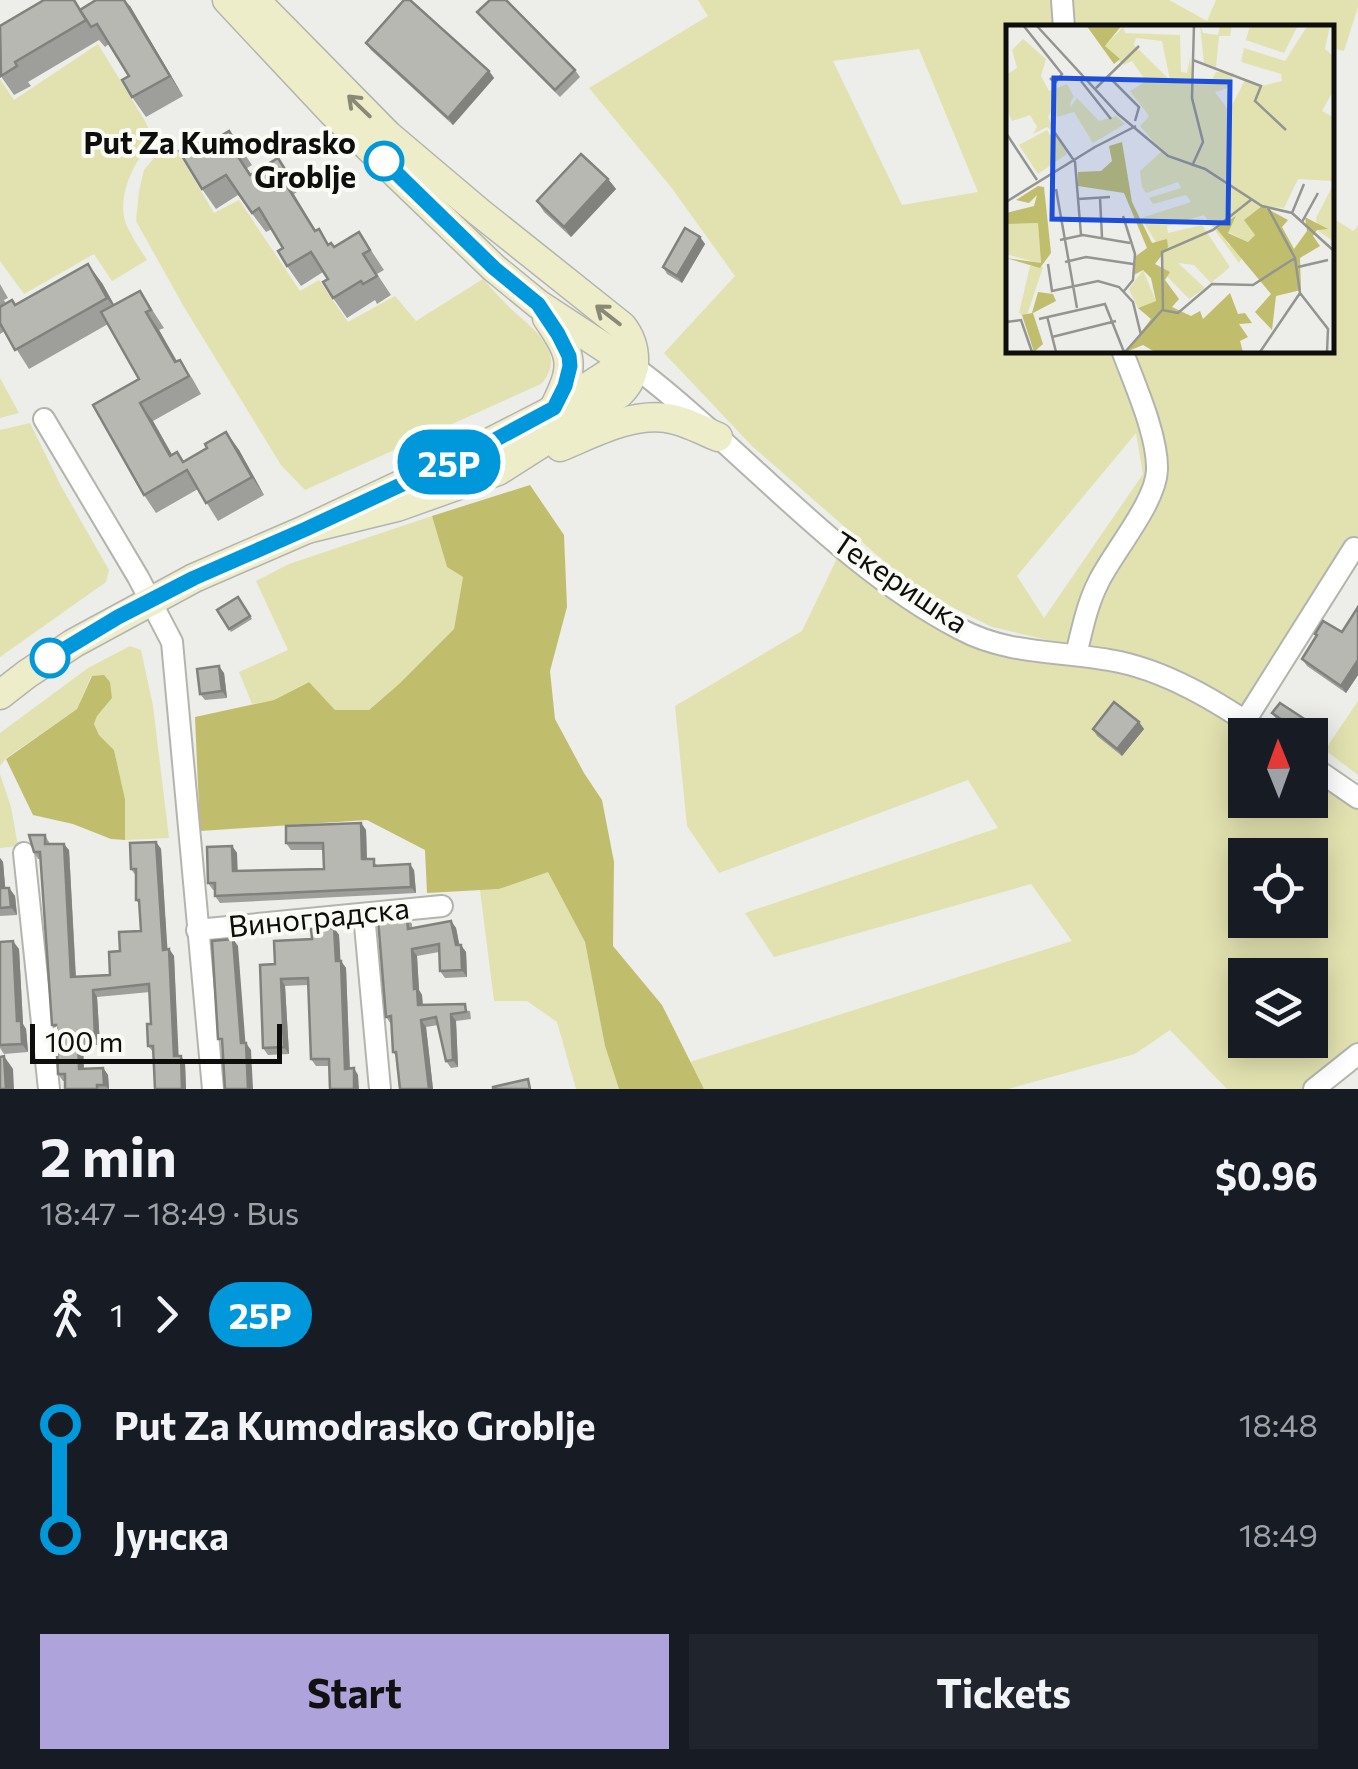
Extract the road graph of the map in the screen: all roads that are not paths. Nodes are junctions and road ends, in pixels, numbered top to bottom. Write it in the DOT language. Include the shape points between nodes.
graph roads {
  1 [pos="226,0"];
  2 [pos="255,0"];
  3 [pos="1062,0"];
  4 [pos="1064,25"];
  5 [pos="538,304"];
  6 [pos="1123,352"];
  7 [pos="634,367"];
  8 [pos="554,408"];
  9 [pos="44,419"];
  10 [pos="718,437"];
  11 [pos="498,471"];
  12 [pos="306,529"];
  13 [pos="1354,548"];
  14 [pos="151,600"];
  15 [pos="1076,656"];
  16 [pos="0,695"];
  17 [pos="1241,718"];
  18 [pos="1248,718"];
  19 [pos="1328,777"];
  20 [pos="1358,798"];
  21 [pos="24,853"];
  22 [pos="442,906"];
  23 [pos="364,914"];
  24 [pos="197,930"];
  25 [pos="1358,1054"];
  26 [pos="48,1089"];
  27 [pos="213,1089"];
  28 [pos="380,1089"];
  29 [pos="1314,1089"];
  1 -- 5 [label="street" via="332,112"];
  7 -- 2 [label="street, one-way" via="634,348 622,326 388,135"];
  3 -- 4 [label="street"];
  5 -- 7 [label="street"];
  5 -- 8 [label="street" via="569,356 569,375"];
  6 -- 15 [label="street" via="1157,470 1093,593"];
  7 -- 8 [label="street" via="609,373"];
  7 -- 10 [label="street, Текеришка"];
  7 -- 11 [label="street" via="619,394"];
  8 -- 12 [label="street"];
  9 -- 14 [label="street"];
  10 -- 11 [label="street" via="667,418 633,420"];
  10 -- 15 [label="street, Текеришка" via="842,548 962,631"];
  11 -- 12 [label="street" via="397,507"];
  12 -- 14 [label="street"];
  13 -- 18 [label="street"];
  14 -- 16 [label="street"];
  14 -- 24 [label="street" via="174,653"];
  15 -- 17 [label="street, Текеришка" via="1141,668"];
  19 -- 20 [label="street"];
  21 -- 26 [label="street"];
  22 -- 23 [label="street, Виноградска"];
  23 -- 24 [label="street, Виноградска"];
  23 -- 28 [label="street"];
  24 -- 27 [label="street"];
  25 -- 29 [label="street"];
}
